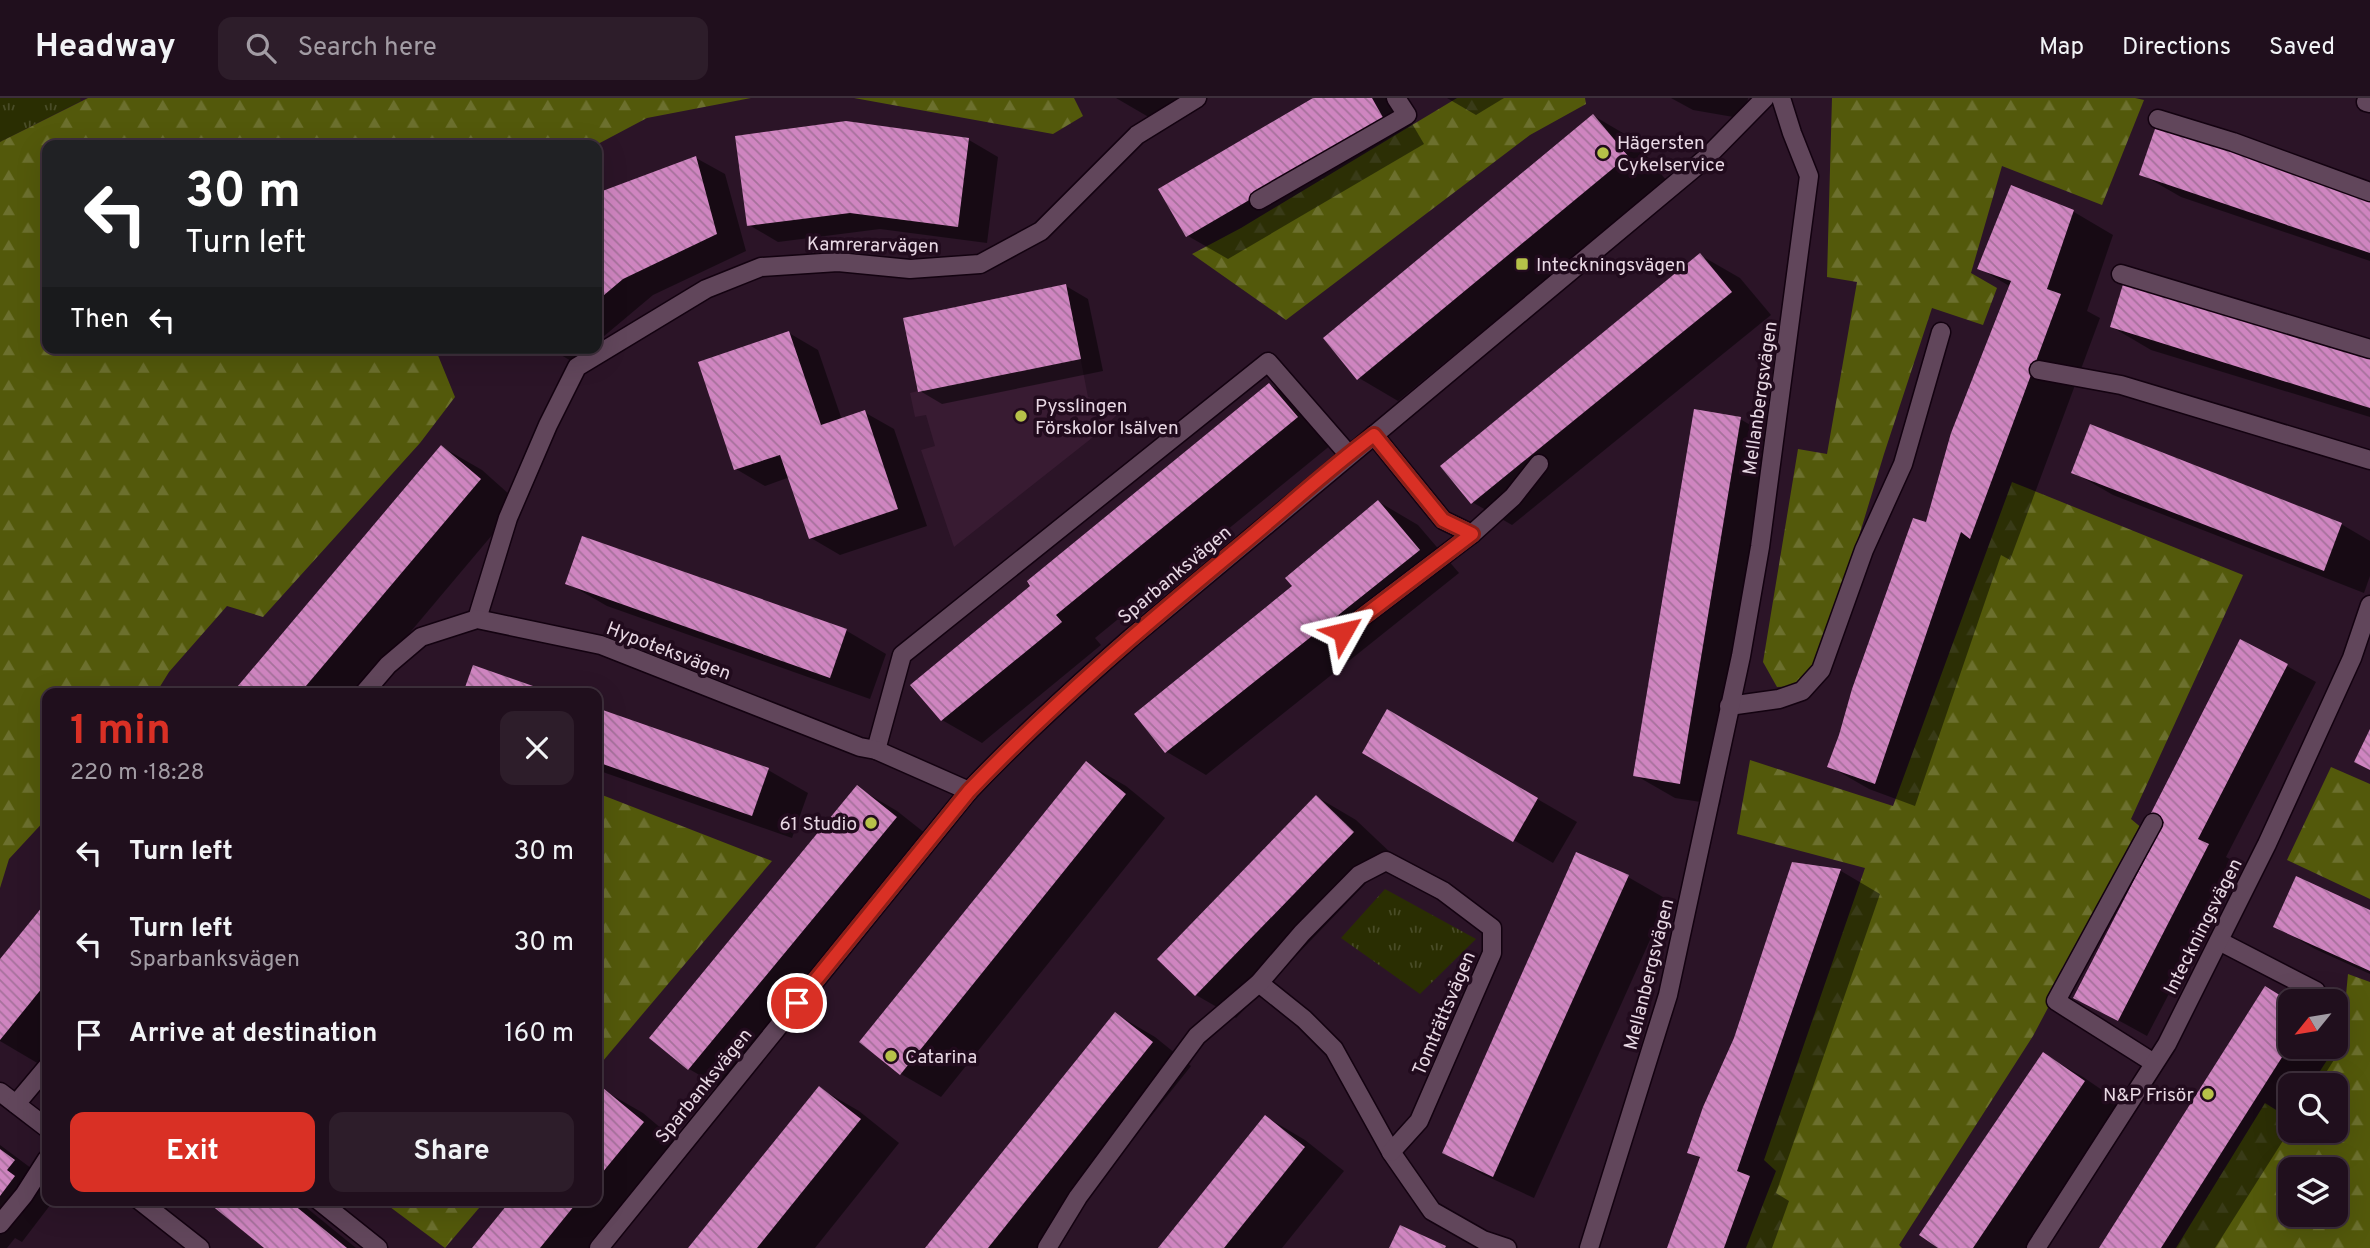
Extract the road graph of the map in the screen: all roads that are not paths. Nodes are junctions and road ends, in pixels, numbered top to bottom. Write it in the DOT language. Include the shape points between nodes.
graph roads {
  1 [pos="1197,98"];
  2 [pos="1396,98"];
  3 [pos="1765,98"];
  4 [pos="1781,98"];
  5 [pos="2158,119"];
  6 [pos="2370,192"];
  7 [pos="1259,200"];
  8 [pos="2121,274"];
  9 [pos="1941,332"];
  10 [pos="2370,349"];
  11 [pos="602,352"];
  12 [pos="598,354"];
  13 [pos="2039,370"];
  14 [pos="1374,435"];
  15 [pos="1349,455"];
  16 [pos="2370,460"];
  17 [pos="1539,464"];
  18 [pos="1472,534"];
  19 [pos="2370,605"];
  20 [pos="477,619"];
  21 [pos="1343,632"];
  22 [pos="368,688"];
  23 [pos="1729,706"];
  24 [pos="876,750"];
  25 [pos="969,791"];
  26 [pos="2153,822"];
  27 [pos="2218,941"];
  28 [pos="1259,983"];
  29 [pos="2312,989"];
  30 [pos="2154,1063"];
  31 [pos="42,1074"];
  32 [pos="0,1092"];
  33 [pos="16,1104"];
  34 [pos="42,1124"];
  35 [pos="1391,1152"];
  36 [pos="42,1167"];
  37 [pos="147,1206"];
  38 [pos="326,1206"];
  39 [pos="0,1224"];
  40 [pos="200,1248"];
  41 [pos="378,1248"];
  42 [pos="598,1248"];
  43 [pos="1047,1248"];
  44 [pos="1507,1248"];
  45 [pos="1589,1248"];
  46 [pos="2036,1248"];
  1 -- 11 [label="street, Kamrerarvägen" via="1137,135 1041,231 980,264 910,269 838,262 761,267 706,289"];
  2 -- 7 [label="street" via="1407,115"];
  3 -- 14 [label="street, Sparbanksvägen" via="1705,159"];
  4 -- 23 [label="street, Mellanbergsvägen" via="1809,176 1760,547"];
  5 -- 6 [label="street"];
  8 -- 10 [label="street"];
  9 -- 23 [label="street" via="1903,464 1864,550 1821,670 1801,691"];
  12 -- 20 [label="street, Kamrerarvägen" via="577,367 548,425 508,518"];
  13 -- 16 [label="street" via="2121,385"];
  14 -- 15 [label="street, Sparbanksvägen"];
  14 -- 18 [label="street" via="1443,520"];
  15 -- 24 [label="street" via="1268,362 902,655"];
  15 -- 25 [label="street, Sparbanksvägen" via="1101,664"];
  17 -- 18 [label="street"];
  18 -- 21 [label="street"];
  19 -- 27 [label="street, Inteckningsvägen" via="2351,658 2267,844"];
  20 -- 22 [label="street, Hypoteksvägen" via="421,637"];
  20 -- 24 [label="street, Hypoteksvägen" via="601,645"];
  23 -- 45 [label="street, Mellanbergsvägen" via="1668,995"];
  24 -- 25 [label="street, Hypoteksvägen"];
  25 -- 42 [label="street, Sparbanksvägen"];
  26 -- 30 [label="street" via="2056,1001"];
  27 -- 29 [label="street"];
  27 -- 30 [label="street, Inteckningsvägen"];
  28 -- 35 [label="street" via="1334,1049"];
  28 -- 35 [label="street, Tomträttsvägen" via="1359,875 1386,861 1443,891 1492,928 1492,953 1419,1121"];
  28 -- 43 [label="street, Tomträttsvägen" via="1197,1036 1078,1197"];
  30 -- 46 [label="street, Inteckningsvägen"];
  31 -- 33 [label="street"];
  32 -- 33 [label="street"];
  33 -- 34 [label="street"];
  35 -- 44 [label="street" via="1432,1211"];
  36 -- 39 [label="street"];
  37 -- 40 [label="street"];
  38 -- 41 [label="street"];
}
